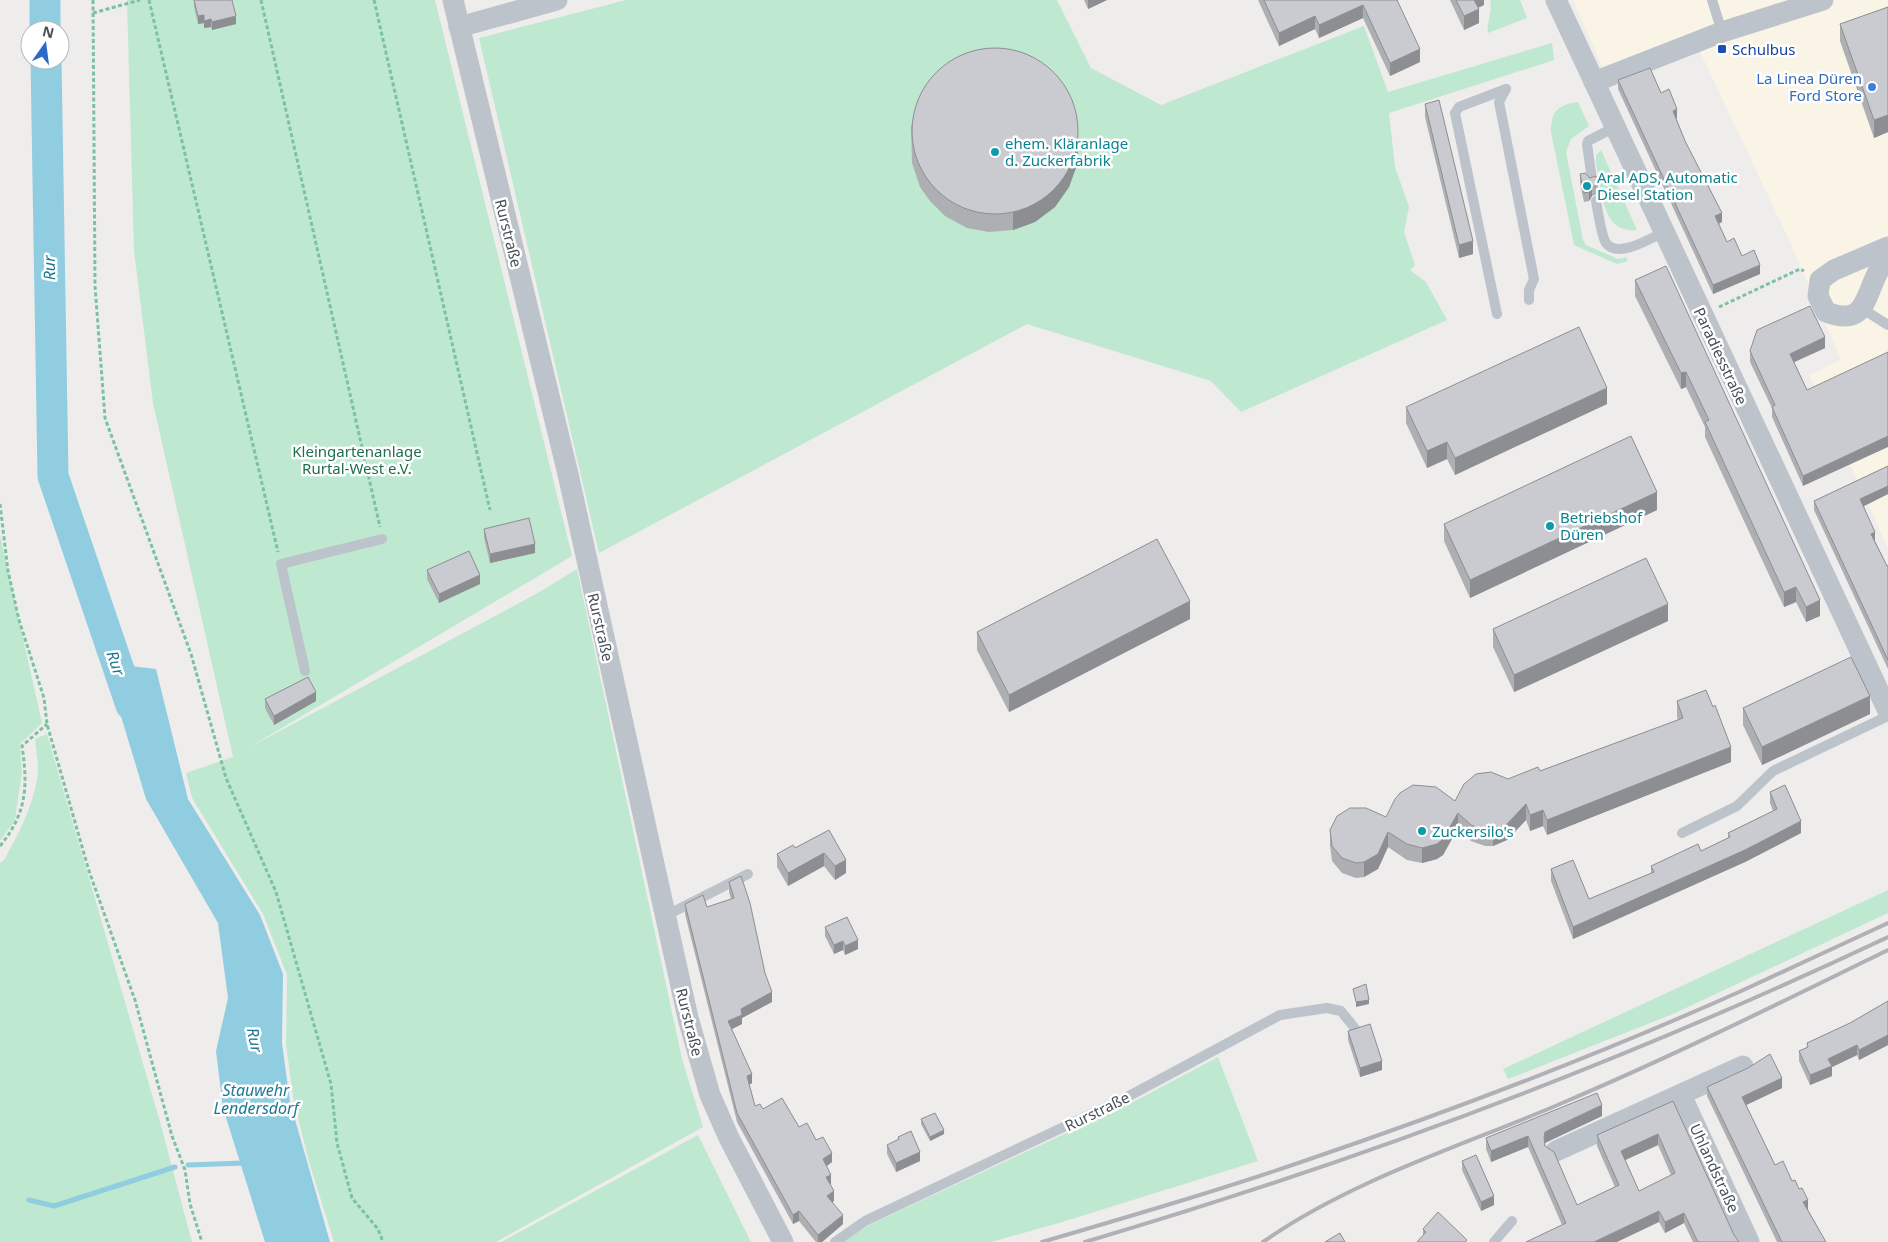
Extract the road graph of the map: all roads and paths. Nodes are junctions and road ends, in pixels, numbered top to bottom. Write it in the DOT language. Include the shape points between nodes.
graph roads {
  1 [pos="94,0"];
  2 [pos="140,0"];
  3 [pos="149,0"];
  4 [pos="261,0"];
  5 [pos="374,0"];
  6 [pos="453,0"];
  7 [pos="556,0"];
  8 [pos="1556,0"];
  9 [pos="1712,0"];
  10 [pos="1823,0"];
  11 [pos="93,13"];
  12 [pos="459,27"];
  13 [pos="1722,32"];
  14 [pos="1594,82"];
  15 [pos="1615,127"];
  16 [pos="1592,180"];
  17 [pos="1596,201"];
  18 [pos="1664,232"];
  19 [pos="1888,247"];
  20 [pos="1888,256"];
  21 [pos="1834,270"];
  22 [pos="1529,300"];
  23 [pos="1861,308"];
  24 [pos="1497,314"];
  25 [pos="1701,315"];
  26 [pos="1888,325"];
  27 [pos="0,504"];
  28 [pos="490,510"];
  29 [pos="382,539"];
  30 [pos="281,564"];
  31 [pos="305,671"];
  32 [pos="1888,711"];
  33 [pos="1888,716"];
  34 [pos="47,724"];
  35 [pos="1682,833"];
  36 [pos="0,846"];
  37 [pos="748,874"];
  38 [pos="665,916"];
  39 [pos="1356,1031"];
  40 [pos="1742,1066"];
  41 [pos="1681,1095"];
  42 [pos="1556,1151"];
  43 [pos="1512,1221"];
  44 [pos="202,1242"];
  45 [pos="384,1242"];
  46 [pos="783,1242"];
  47 [pos="835,1242"];
  48 [pos="1494,1242"];
  49 [pos="1750,1242"];
  1 -- 11 [label="path"];
  2 -- 11 [label="path"];
  3 -- 30 [label="path"];
  4 -- 29 [label="path"];
  5 -- 28 [label="path"];
  6 -- 12 [label="street, Rurstraße"];
  7 -- 12 [label="street"];
  8 -- 14 [label="street, Paradiesstraße"];
  9 -- 13 [label="lane"];
  10 -- 13 [label="street"];
  11 -- 45 [label="path" via="95,286 105,418 191,654 226,778 276,892 331,1084 336,1143 352,1198 378,1229"];
  12 -- 38 [label="street, Rurstraße" via="568,474"];
  13 -- 14 [label="street"];
  14 -- 15 [label="street, Paradiesstraße"];
  15 -- 16 [label="lane" via="1588,141"];
  15 -- 18 [label="street, Paradiesstraße"];
  17 -- 18 [label="lane" via="1606,242 1612,247 1626,248"];
  18 -- 25 [label="street, Paradiesstraße"];
  19 -- 21 [label="street"];
  20 -- 23 [label="street" via="1876,275 1867,303"];
  21 -- 23 [label="street" via="1820,280 1818,296 1826,312 1839,317 1855,315"];
  21 -- 25 [label="path" via="1815,274 1800,269"];
  22 -- 24 [label="lane" via="1534,279 1499,102 1506,89 1459,107 1455,113"];
  23 -- 26 [label="lane"];
  25 -- 32 [label="street, Paradiesstraße"];
  27 -- 34 [label="path" via="12,591 44,698"];
  29 -- 30 [label="lane"];
  30 -- 31 [label="lane"];
  33 -- 35 [label="lane" via="1772,771 1737,806"];
  34 -- 36 [label="path" via="22,746 27,779 24,803"];
  34 -- 44 [label="path" via="185,1170 190,1204"];
  37 -- 38 [label="lane"];
  38 -- 46 [label="street, Rurstraße" via="710,1096"];
  39 -- 47 [label="lane, Rurstraße" via="1341,1012 1328,1008 1280,1016 1129,1096 865,1221"];
  40 -- 41 [label="street"];
  41 -- 42 [label="street"];
  41 -- 49 [label="street, Uhlandstraße"];
  43 -- 48 [label="lane"];
}
